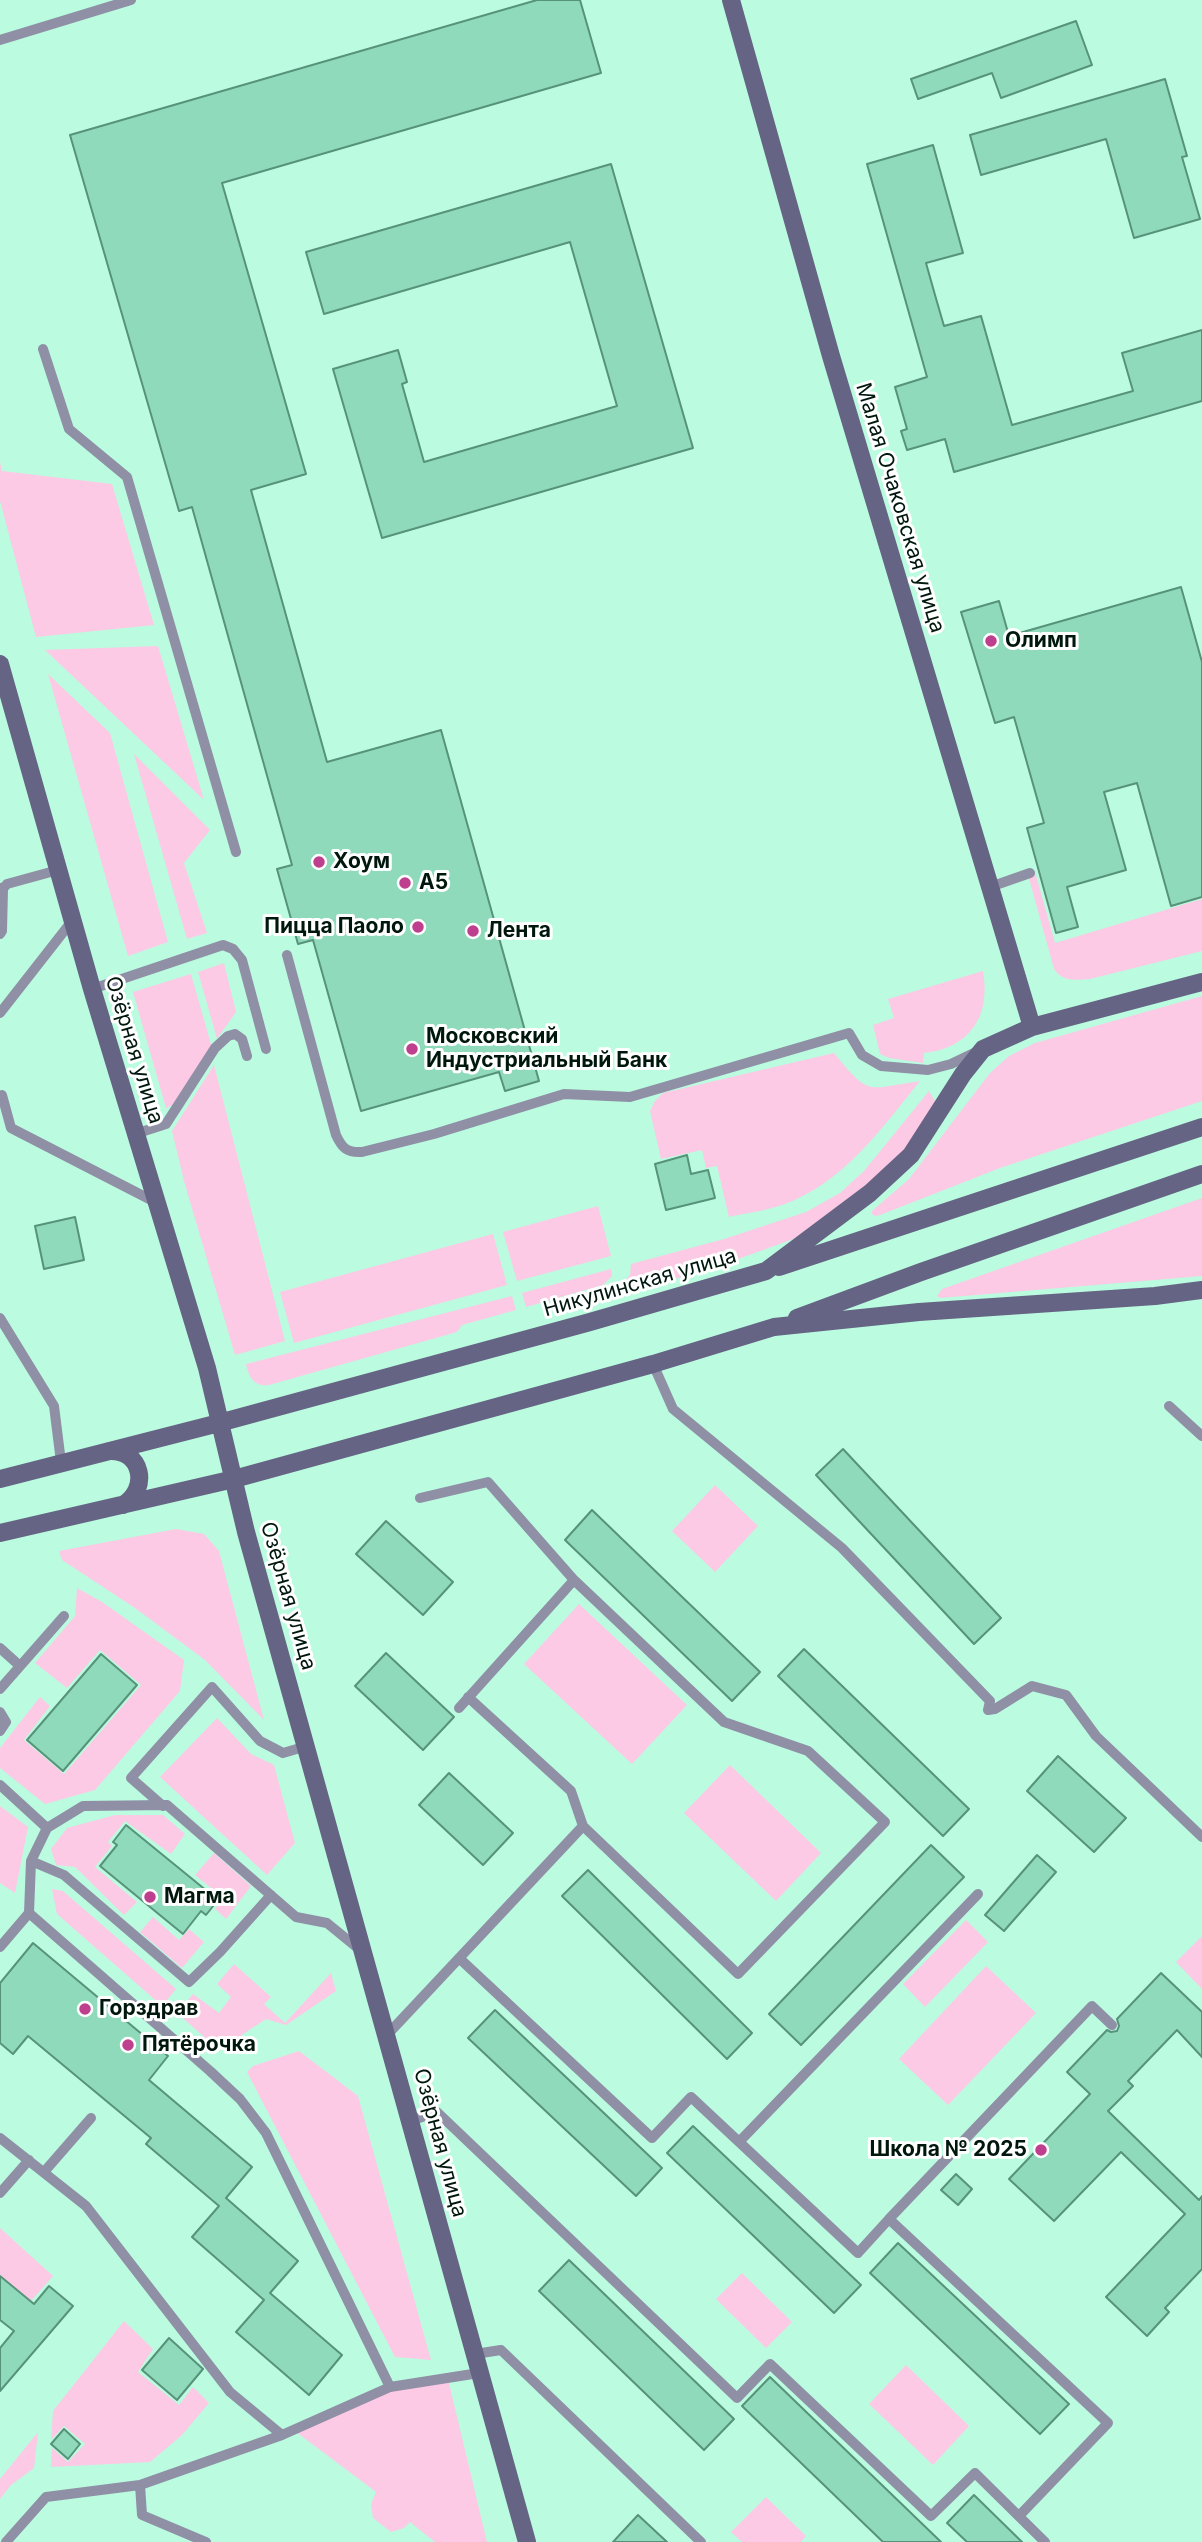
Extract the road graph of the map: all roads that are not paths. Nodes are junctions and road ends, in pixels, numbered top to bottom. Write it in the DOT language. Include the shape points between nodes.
graph roads {
  1 [pos="131,0"];
  2 [pos="732,0"];
  3 [pos="0,40"];
  4 [pos="43,349"];
  5 [pos="0,664"];
  6 [pos="236,852"];
  7 [pos="58,870"];
  8 [pos="1030,873"];
  9 [pos="990,887"];
  10 [pos="1,889"];
  11 [pos="72,921"];
  12 [pos="0,934"];
  13 [pos="287,955"];
  14 [pos="1202,982"];
  15 [pos="92,989"];
  16 [pos="0,1013"];
  17 [pos="1032,1027"];
  18 [pos="266,1049"];
  19 [pos="983,1049"];
  20 [pos="247,1056"];
  21 [pos="2,1095"];
  22 [pos="1202,1128"];
  23 [pos="135,1135"];
  24 [pos="1202,1174"];
  25 [pos="157,1203"];
  26 [pos="766,1271"];
  27 [pos="1202,1290"];
  28 [pos="0,1318"];
  29 [pos="774,1327"];
  30 [pos="653,1364"];
  31 [pos="1169,1406"];
  32 [pos="219,1423"];
  33 [pos="1202,1436"];
  34 [pos="106,1451"];
  35 [pos="61,1462"];
  36 [pos="0,1479"];
  37 [pos="234,1479"];
  38 [pos="420,1499"];
  39 [pos="117,1507"];
  40 [pos="0,1533"];
  41 [pos="574,1580"];
  42 [pos="64,1616"];
  43 [pos="0,1648"];
  44 [pos="20,1666"];
  45 [pos="0,1689"];
  46 [pos="468,1697"];
  47 [pos="458,1708"];
  48 [pos="0,1712"];
  49 [pos="0,1731"];
  50 [pos="307,1746"];
  51 [pos="0,1785"];
  52 [pos="163,1806"];
  53 [pos="583,1826"];
  54 [pos="47,1828"];
  55 [pos="1202,1837"];
  56 [pos="31,1861"];
  57 [pos="978,1894"];
  58 [pos="271,1895"];
  59 [pos="29,1913"];
  60 [pos="0,1947"];
  61 [pos="365,1954"];
  62 [pos="459,1958"];
  63 [pos="1112,2025"];
  64 [pos="387,2035"];
  65 [pos="91,2118"];
  66 [pos="410,2120"];
  67 [pos="0,2138"];
  68 [pos="739,2142"];
  69 [pos="29,2160"];
  70 [pos="44,2172"];
  71 [pos="0,2193"];
  72 [pos="889,2219"];
  73 [pos="475,2354"];
  74 [pos="479,2373"];
  75 [pos="390,2387"];
  76 [pos="282,2435"];
  77 [pos="140,2485"];
  78 [pos="1019,2516"];
  79 [pos="6,2542"];
  80 [pos="206,2542"];
  81 [pos="527,2542"];
  82 [pos="701,2542"];
  83 [pos="1045,2542"];
  1 -- 3 [label="lane"];
  2 -- 9 [label="street, Малая Очаковская улица" via="831,356"];
  4 -- 6 [label="lane" via="69,429 127,477"];
  5 -- 7 [label="street, Озёрная улица"];
  7 -- 10 [label="lane"];
  7 -- 11 [label="street, Озёрная улица"];
  8 -- 9 [label="lane"];
  9 -- 17 [label="street, Малая Очаковская улица"];
  10 -- 12 [label="lane"];
  11 -- 15 [label="street, Озёрная улица"];
  11 -- 16 [label="lane"];
  13 -- 19 [label="lane" via="335,1135 351,1153 564,1094 630,1097 849,1032 862,1055 881,1066 928,1070"];
  14 -- 17 [label="street, Никулинская улица"];
  15 -- 18 [label="lane" via="223,945 242,960"];
  15 -- 23 [label="street, Озёрная улица"];
  17 -- 19 [label="street, Никулинская улица"];
  19 -- 26 [label="street, Никулинская улица" via="911,1155 870,1193"];
  20 -- 23 [label="lane" via="242,1039 228,1036 215,1048 166,1124"];
  21 -- 25 [label="lane" via="11,1128"];
  22 -- 26 [label="street"];
  23 -- 25 [label="street, Озёрная улица"];
  24 -- 29 [label="street"];
  25 -- 32 [label="street, Озёрная улица"];
  26 -- 32 [label="street, Никулинская улица"];
  27 -- 29 [label="street"];
  28 -- 35 [label="lane" via="54,1406"];
  29 -- 30 [label="street"];
  30 -- 37 [label="street"];
  30 -- 55 [label="lane" via="673,1409 842,1549 990,1701 988,1710 1032,1685 1066,1695 1097,1735"];
  31 -- 33 [label="lane"];
  32 -- 34 [label="street, Никулинская улица"];
  32 -- 37 [label="street, Озёрная улица"];
  34 -- 35 [label="street, Никулинская улица"];
  34 -- 39 [label="street" via="124,1453 140,1474 138,1492"];
  35 -- 36 [label="street, Никулинская улица"];
  37 -- 39 [label="street"];
  37 -- 50 [label="street, Озёрная улица"];
  38 -- 41 [label="lane" via="488,1482"];
  39 -- 40 [label="street"];
  41 -- 46 [label="lane"];
  41 -- 53 [label="lane" via="724,1722 808,1751 884,1822 738,1974"];
  42 -- 44 [label="lane"];
  43 -- 44 [label="lane"];
  44 -- 45 [label="lane"];
  46 -- 47 [label="lane"];
  46 -- 53 [label="lane" via="571,1791"];
  48 -- 49 [label="lane" via="6,1722"];
  50 -- 52 [label="lane" via="283,1754 260,1741 212,1688 131,1778"];
  50 -- 61 [label="street, Озёрная улица"];
  51 -- 54 [label="lane"];
  52 -- 54 [label="lane" via="83,1806"];
  52 -- 58 [label="lane"];
  53 -- 62 [label="lane"];
  54 -- 56 [label="lane"];
  56 -- 58 [label="lane" via="64,1875 189,1982"];
  56 -- 59 [label="lane"];
  57 -- 68 [label="lane"];
  58 -- 61 [label="lane" via="296,1917 327,1923"];
  59 -- 60 [label="lane"];
  59 -- 75 [label="lane" via="210,2071 266,2133"];
  61 -- 64 [label="street, Озёрная улица"];
  62 -- 64 [label="lane"];
  62 -- 68 [label="lane" via="652,2138 691,2097"];
  63 -- 72 [label="lane" via="1091,2006"];
  64 -- 66 [label="street, Озёрная улица"];
  65 -- 70 [label="lane"];
  66 -- 73 [label="street, Озёрная улица"];
  66 -- 78 [label="lane" via="437,2112 737,2398 770,2364 931,2516 975,2473"];
  67 -- 69 [label="lane"];
  68 -- 72 [label="lane" via="858,2253"];
  69 -- 70 [label="lane"];
  69 -- 71 [label="lane"];
  70 -- 76 [label="lane" via="86,2206 230,2392"];
  72 -- 78 [label="lane" via="1108,2423"];
  73 -- 74 [label="street, Озёрная улица"];
  73 -- 82 [label="lane" via="501,2350"];
  74 -- 75 [label="lane"];
  74 -- 81 [label="street, Озёрная улица"];
  75 -- 76 [label="lane"];
  76 -- 77 [label="lane"];
  77 -- 79 [label="lane" via="46,2497"];
  77 -- 80 [label="lane" via="142,2515"];
  78 -- 83 [label="lane"];
}
